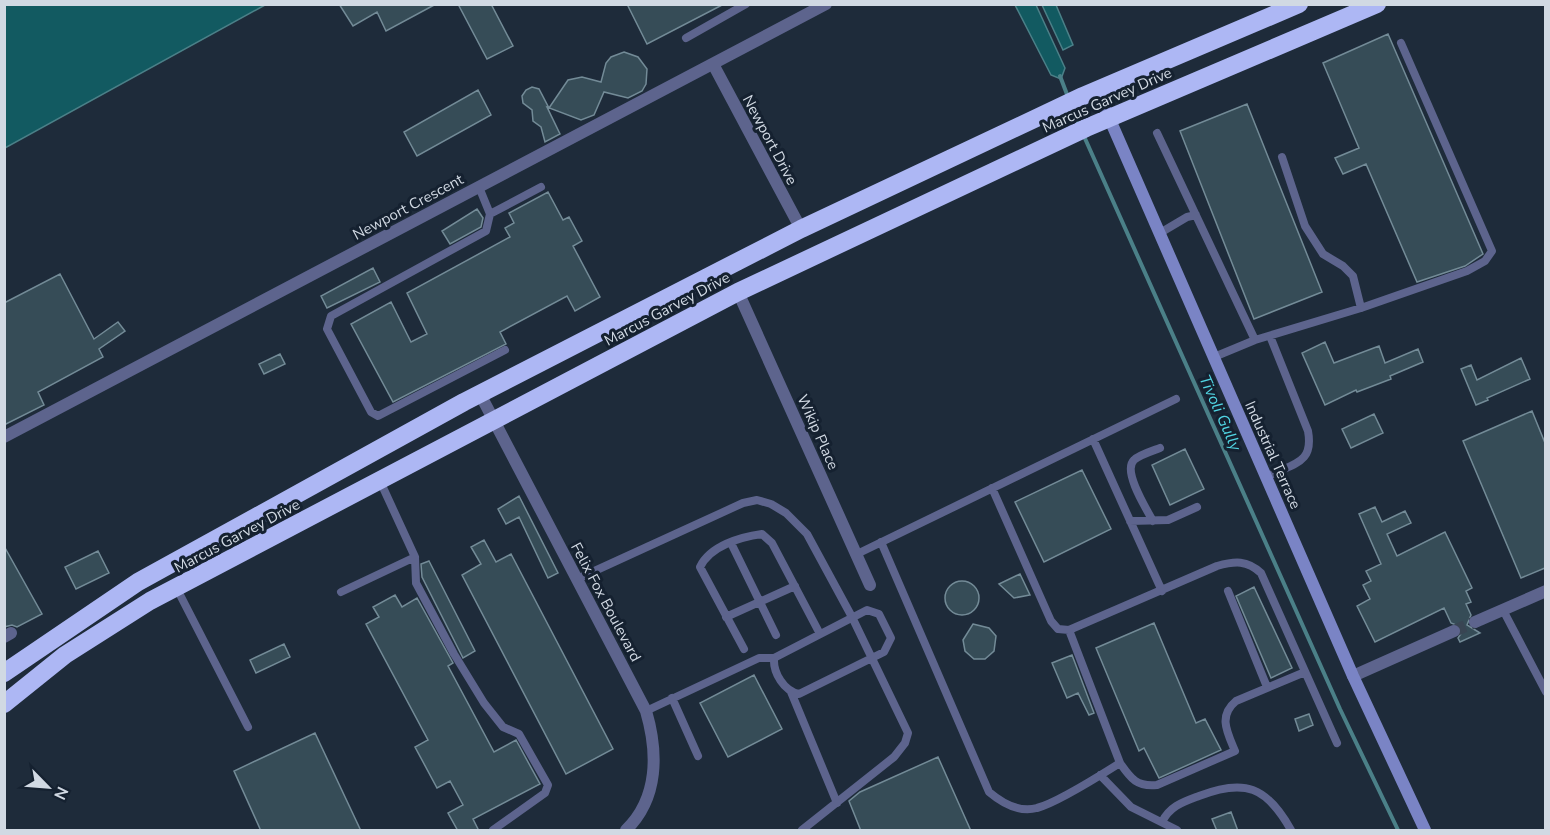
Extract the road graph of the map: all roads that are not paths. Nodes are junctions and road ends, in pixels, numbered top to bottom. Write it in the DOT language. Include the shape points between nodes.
graph roads {
  1 [pos="747,4"];
  2 [pos="1299,4"];
  3 [pos="1377,4"];
  4 [pos="826,5"];
  5 [pos="686,38"];
  6 [pos="1401,43"];
  7 [pos="713,64"];
  8 [pos="1097,90"];
  9 [pos="1110,118"];
  10 [pos="1157,134"];
  11 [pos="1282,158"];
  12 [pos="479,187"];
  13 [pos="542,187"];
  14 [pos="490,214"];
  15 [pos="1196,215"];
  16 [pos="801,230"];
  17 [pos="1160,233"];
  18 [pos="738,291"];
  19 [pos="1361,308"];
  20 [pos="1269,336"];
  21 [pos="1255,340"];
  22 [pos="505,350"];
  23 [pos="1214,357"];
  24 [pos="480,394"];
  25 [pos="1176,399"];
  26 [pos="494,421"];
  27 [pos="4,437"];
  28 [pos="1093,439"];
  29 [pos="1160,448"];
  30 [pos="1267,477"];
  31 [pos="380,481"];
  32 [pos="992,488"];
  33 [pos="1197,507"];
  34 [pos="1130,521"];
  35 [pos="1153,521"];
  36 [pos="881,542"];
  37 [pos="731,543"];
  38 [pos="857,554"];
  39 [pos="415,557"];
  40 [pos="577,579"];
  41 [pos="870,585"];
  42 [pos="795,586"];
  43 [pos="176,587"];
  44 [pos="1162,591"];
  45 [pos="1227,591"];
  46 [pos="1545,591"];
  47 [pos="341,592"];
  48 [pos="760,601"];
  49 [pos="1503,610"];
  50 [pos="726,616"];
  51 [pos="852,617"];
  52 [pos="1475,622"];
  53 [pos="1069,630"];
  54 [pos="1454,631"];
  55 [pos="820,634"];
  56 [pos="776,635"];
  57 [pos="744,649"];
  58 [pos="774,658"];
  59 [pos="872,658"];
  60 [pos="1305,672"];
  61 [pos="4,673"];
  62 [pos="1353,676"];
  63 [pos="1268,687"];
  64 [pos="791,692"];
  65 [pos="1545,692"];
  66 [pos="672,698"];
  67 [pos="4,704"];
  68 [pos="646,711"];
  69 [pos="248,727"];
  70 [pos="1337,743"];
  71 [pos="698,756"];
  72 [pos="1120,763"];
  73 [pos="1100,775"];
  74 [pos="837,803"];
  75 [pos="1162,822"];
  76 [pos="493,831"];
  77 [pos="626,831"];
  78 [pos="802,831"];
  79 [pos="1177,831"];
  80 [pos="1291,831"];
  81 [pos="1425,831"];
  1 -- 5 [label="lane"];
  2 -- 8 [label="highway, Marcus Garvey Drive"];
  3 -- 9 [label="highway, Marcus Garvey Drive"];
  4 -- 7 [label="street, Newport Crescent"];
  6 -- 19 [label="lane" via="1492,251 1485,261 1467,271"];
  7 -- 12 [label="street, Newport Crescent"];
  7 -- 16 [label="street, Newport Drive"];
  8 -- 9 [label="street, Industrial Terrace"];
  8 -- 16 [label="highway, Marcus Garvey Drive"];
  9 -- 17 [label="street, Industrial Terrace"];
  9 -- 18 [label="highway, Marcus Garvey Drive"];
  10 -- 15 [label="lane"];
  11 -- 19 [label="lane" via="1305,226 1323,254 1353,276"];
  12 -- 14 [label="lane"];
  12 -- 27 [label="street, Newport Crescent"];
  13 -- 14 [label="lane"];
  14 -- 22 [label="lane" via="486,231 331,316 327,329 371,412 378,416"];
  15 -- 17 [label="lane"];
  15 -- 21 [label="lane"];
  16 -- 24 [label="highway, Marcus Garvey Drive"];
  17 -- 23 [label="street, Industrial Terrace"];
  18 -- 26 [label="highway, Marcus Garvey Drive"];
  18 -- 38 [label="street, Wikip Place"];
  19 -- 20 [label="lane"];
  20 -- 21 [label="lane"];
  20 -- 30 [label="lane" via="1311,448 1306,458"];
  21 -- 23 [label="lane"];
  23 -- 30 [label="street, Industrial Terrace"];
  24 -- 26 [label="street, Felix Fox Boulevard"];
  24 -- 61 [label="highway, Marcus Garvey Drive" via="138,582"];
  25 -- 28 [label="lane"];
  26 -- 31 [label="highway, Marcus Garvey Drive"];
  26 -- 40 [label="street, Felix Fox Boulevard"];
  28 -- 32 [label="lane"];
  28 -- 34 [label="lane"];
  29 -- 35 [label="lane" via="1133,460 1130,466 1131,477"];
  30 -- 62 [label="street, Industrial Terrace"];
  31 -- 39 [label="lane"];
  31 -- 43 [label="highway, Marcus Garvey Drive"];
  32 -- 36 [label="lane"];
  32 -- 53 [label="lane" via="1051,621 1058,629"];
  33 -- 35 [label="lane" via="1168,520"];
  34 -- 35 [label="lane"];
  34 -- 44 [label="lane"];
  36 -- 38 [label="lane"];
  36 -- 73 [label="lane" via="989,792 1002,803 1020,809 1036,808"];
  37 -- 42 [label="lane" via="762,534 772,543"];
  37 -- 48 [label="lane"];
  37 -- 50 [label="lane" via="710,552 700,567"];
  38 -- 41 [label="street, Wikip Place"];
  39 -- 47 [label="lane"];
  39 -- 76 [label="lane" via="416,583 454,654 497,719 519,734 548,785 545,793"];
  40 -- 51 [label="lane" via="757,500 786,513 807,534"];
  40 -- 68 [label="street, Felix Fox Boulevard"];
  42 -- 48 [label="lane"];
  42 -- 55 [label="lane"];
  43 -- 67 [label="highway, Marcus Garvey Drive" via="65,655"];
  43 -- 69 [label="lane"];
  44 -- 53 [label="lane"];
  44 -- 60 [label="lane" via="1217,566 1236,561 1252,564 1261,573"];
  45 -- 63 [label="lane"];
  46 -- 49 [label="street"];
  48 -- 50 [label="lane"];
  48 -- 56 [label="lane"];
  49 -- 52 [label="street"];
  49 -- 65 [label="lane"];
  50 -- 57 [label="lane"];
  51 -- 55 [label="lane"];
  51 -- 59 [label="lane"];
  51 -- 59 [label="lane" via="874,611 891,638 884,652"];
  53 -- 72 [label="lane"];
  54 -- 62 [label="street"];
  55 -- 58 [label="lane"];
  58 -- 64 [label="lane" via="773,665"];
  58 -- 66 [label="lane" via="759,658"];
  59 -- 64 [label="lane" via="799,694"];
  59 -- 74 [label="lane" via="906,726 906,743"];
  60 -- 63 [label="lane"];
  60 -- 70 [label="lane"];
  62 -- 81 [label="street, Industrial Terrace"];
  63 -- 72 [label="lane" via="1236,701 1225,715 1234,751 1144,787 1133,781"];
  64 -- 74 [label="lane"];
  66 -- 68 [label="lane"];
  66 -- 71 [label="lane"];
  68 -- 77 [label="street, Felix Fox Boulevard" via="656,761 642,809"];
  72 -- 73 [label="lane"];
  73 -- 75 [label="lane" via="1131,807"];
  74 -- 78 [label="lane"];
  75 -- 79 [label="lane"];
  75 -- 80 [label="lane" via="1170,809 1180,803 1223,786 1237,785 1268,799"];
}
